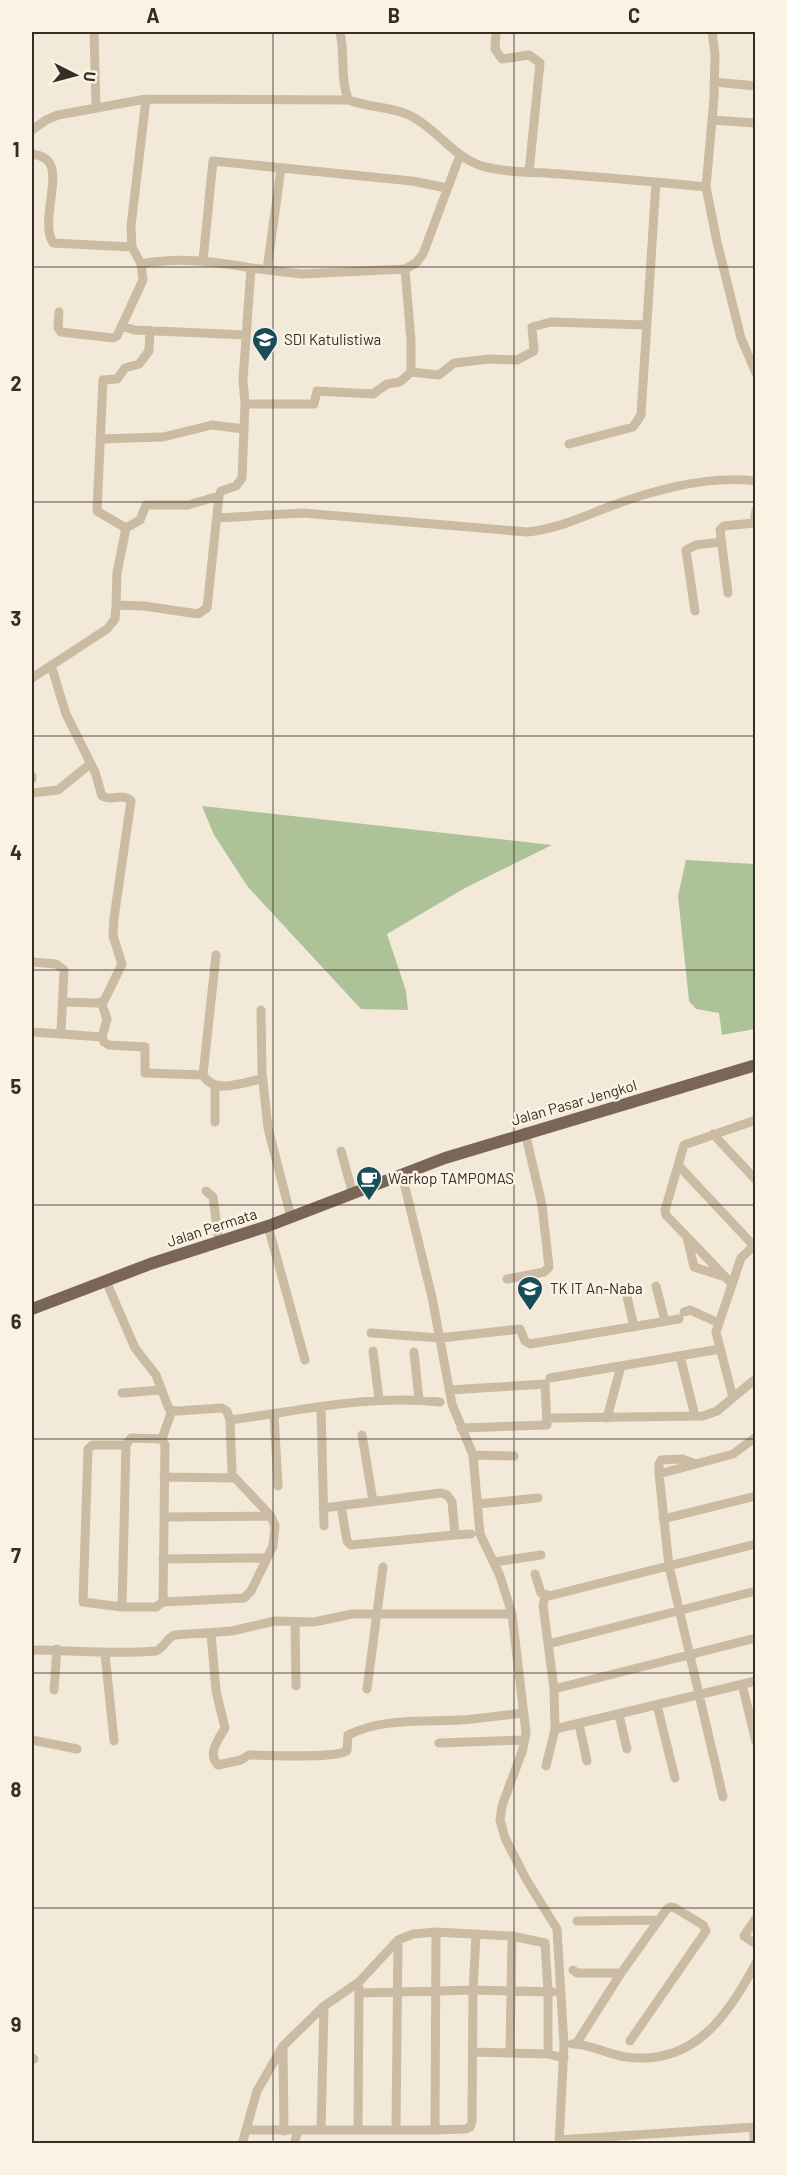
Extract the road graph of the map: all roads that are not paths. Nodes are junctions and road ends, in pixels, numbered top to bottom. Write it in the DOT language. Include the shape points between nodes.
graph roads {
  1 [pos="94,32"];
  2 [pos="340,32"];
  3 [pos="496,32"];
  4 [pos="712,32"];
  5 [pos="714,82"];
  6 [pos="756,86"];
  7 [pos="146,99"];
  8 [pos="349,100"];
  9 [pos="96,107"];
  10 [pos="712,120"];
  11 [pos="756,123"];
  12 [pos="32,130"];
  13 [pos="32,154"];
  14 [pos="460,155"];
  15 [pos="281,168"];
  16 [pos="529,172"];
  17 [pos="656,182"];
  18 [pos="447,188"];
  19 [pos="706,188"];
  20 [pos="132,247"];
  21 [pos="203,260"];
  22 [pos="141,264"];
  23 [pos="251,268"];
  24 [pos="405,269"];
  25 [pos="267,270"];
  26 [pos="59,312"];
  27 [pos="646,325"];
  28 [pos="123,326"];
  29 [pos="150,330"];
  30 [pos="246,335"];
  31 [pos="411,372"];
  32 [pos="756,373"];
  33 [pos="245,404"];
  34 [pos="244,429"];
  35 [pos="100,439"];
  36 [pos="569,444"];
  37 [pos="756,481"];
  38 [pos="219,496"];
  39 [pos="756,510"];
  40 [pos="217,518"];
  41 [pos="754,523"];
  42 [pos="126,528"];
  43 [pos="756,534"];
  44 [pos="721,542"];
  45 [pos="728,592"];
  46 [pos="116,605"];
  47 [pos="694,611"];
  48 [pos="51,665"];
  49 [pos="32,678"];
  50 [pos="90,764"];
  51 [pos="32,793"];
  52 [pos="216,955"];
  53 [pos="32,962"];
  54 [pos="64,1002"];
  55 [pos="101,1002"];
  56 [pos="261,1010"];
  57 [pos="32,1032"];
  58 [pos="61,1034"];
  59 [pos="102,1037"];
  60 [pos="756,1065"];
  61 [pos="203,1075"];
  62 [pos="262,1079"];
  63 [pos="215,1086"];
  64 [pos="756,1120"];
  65 [pos="215,1122"];
  66 [pos="525,1132"];
  67 [pos="713,1134"];
  68 [pos="341,1151"];
  69 [pos="678,1165"];
  70 [pos="402,1175"];
  71 [pos="756,1180"];
  72 [pos="206,1191"];
  73 [pos="353,1194"];
  74 [pos="291,1217"];
  75 [pos="268,1226"];
  76 [pos="687,1236"];
  77 [pos="219,1242"];
  78 [pos="755,1245"];
  79 [pos="725,1276"];
  80 [pos="507,1279"];
  81 [pos="106,1281"];
  82 [pos="732,1284"];
  83 [pos="656,1286"];
  84 [pos="626,1292"];
  85 [pos="32,1309"];
  86 [pos="665,1321"];
  87 [pos="719,1323"];
  88 [pos="634,1327"];
  89 [pos="371,1333"];
  90 [pos="440,1338"];
  91 [pos="720,1349"];
  92 [pos="373,1351"];
  93 [pos="414,1352"];
  94 [pos="680,1356"];
  95 [pos="305,1360"];
  96 [pos="621,1366"];
  97 [pos="550,1378"];
  98 [pos="753,1381"];
  99 [pos="161,1390"];
  100 [pos="449,1390"];
  101 [pos="122,1393"];
  102 [pos="733,1398"];
  103 [pos="378,1399"];
  104 [pos="419,1400"];
  105 [pos="440,1402"];
  106 [pos="321,1408"];
  107 [pos="172,1410"];
  108 [pos="274,1414"];
  109 [pos="695,1416"];
  110 [pos="553,1418"];
  111 [pos="607,1419"];
  112 [pos="230,1420"];
  113 [pos="461,1428"];
  114 [pos="362,1435"];
  115 [pos="756,1437"];
  116 [pos="162,1439"];
  117 [pos="126,1445"];
  118 [pos="473,1455"];
  119 [pos="514,1456"];
  120 [pos="232,1473"];
  121 [pos="164,1477"];
  122 [pos="278,1486"];
  123 [pos="756,1496"];
  124 [pos="538,1498"];
  125 [pos="373,1501"];
  126 [pos="478,1504"];
  127 [pos="341,1506"];
  128 [pos="323,1508"];
  129 [pos="271,1516"];
  130 [pos="164,1517"];
  131 [pos="663,1519"];
  132 [pos="324,1526"];
  133 [pos="455,1534"];
  134 [pos="471,1534"];
  135 [pos="756,1544"];
  136 [pos="541,1555"];
  137 [pos="267,1558"];
  138 [pos="163,1559"];
  139 [pos="494,1562"];
  140 [pos="669,1566"];
  141 [pos="383,1567"];
  142 [pos="535,1574"];
  143 [pos="756,1591"];
  144 [pos="548,1595"];
  145 [pos="163,1602"];
  146 [pos="122,1607"];
  147 [pos="680,1610"];
  148 [pos="378,1614"];
  149 [pos="512,1614"];
  150 [pos="295,1622"];
  151 [pos="211,1633"];
  152 [pos="756,1638"];
  153 [pos="548,1644"];
  154 [pos="57,1649"];
  155 [pos="32,1650"];
  156 [pos="690,1653"];
  157 [pos="105,1654"];
  158 [pos="756,1681"];
  159 [pos="742,1684"];
  160 [pos="296,1686"];
  161 [pos="367,1689"];
  162 [pos="554,1689"];
  163 [pos="54,1690"];
  164 [pos="700,1695"];
  165 [pos="657,1705"];
  166 [pos="524,1713"];
  167 [pos="618,1715"];
  168 [pos="579,1724"];
  169 [pos="555,1729"];
  170 [pos="32,1740"];
  171 [pos="525,1740"];
  172 [pos="114,1741"];
  173 [pos="756,1742"];
  174 [pos="439,1743"];
  175 [pos="77,1749"];
  176 [pos="627,1749"];
  177 [pos="587,1761"];
  178 [pos="546,1766"];
  179 [pos="675,1778"];
  180 [pos="723,1797"];
  181 [pos="756,1918"];
  182 [pos="659,1920"];
  183 [pos="577,1921"];
  184 [pos="436,1932"];
  185 [pos="476,1935"];
  186 [pos="512,1936"];
  187 [pos="398,1940"];
  188 [pos="756,1944"];
  189 [pos="756,1963"];
  190 [pos="573,1970"];
  191 [pos="621,1973"];
  192 [pos="359,1982"];
  193 [pos="435,1990"];
  194 [pos="473,1990"];
  195 [pos="511,1990"];
  196 [pos="396,1991"];
  197 [pos="548,1991"];
  198 [pos="562,1992"];
  199 [pos="360,1993"];
  200 [pos="324,2006"];
  201 [pos="630,2041"];
  202 [pos="576,2044"];
  203 [pos="564,2045"];
  204 [pos="283,2046"];
  205 [pos="472,2052"];
  206 [pos="510,2053"];
  207 [pos="548,2054"];
  208 [pos="564,2058"];
  209 [pos="755,2127"];
  210 [pos="358,2129"];
  211 [pos="246,2130"];
  212 [pos="284,2130"];
  213 [pos="321,2130"];
  214 [pos="396,2130"];
  215 [pos="435,2130"];
  216 [pos="298,2131"];
  217 [pos="559,2142"];
  218 [pos="242,2144"];
  219 [pos="294,2144"];
  220 [pos="754,2144"];
  1 -- 9 [label="street"];
  2 -- 8 [label="street"];
  3 -- 16 [label="street" via="495,49 502,59 529,56 540,63"];
  4 -- 5 [label="street"];
  5 -- 6 [label="street"];
  5 -- 10 [label="street"];
  7 -- 8 [label="street"];
  7 -- 9 [label="street"];
  7 -- 20 [label="street" via="132,207"];
  8 -- 14 [label="street" via="395,109 413,117"];
  9 -- 12 [label="street" via="58,115"];
  10 -- 11 [label="street"];
  10 -- 19 [label="street"];
  13 -- 20 [label="street" via="44,158 51,168 49,230 53,243"];
  14 -- 16 [label="street" via="485,166"];
  14 -- 18 [label="street"];
  15 -- 18 [label="street"];
  15 -- 21 [label="street" via="213,161"];
  15 -- 25 [label="street"];
  16 -- 17 [label="street"];
  17 -- 19 [label="street"];
  17 -- 27 [label="street"];
  18 -- 24 [label="street" via="423,254 417,263"];
  19 -- 32 [label="street" via="746,354"];
  20 -- 22 [label="street"];
  21 -- 22 [label="street"];
  21 -- 23 [label="street"];
  22 -- 28 [label="street" via="143,280"];
  23 -- 25 [label="street"];
  23 -- 30 [label="street"];
  24 -- 25 [label="street" via="302,274"];
  24 -- 31 [label="street"];
  26 -- 28 [label="street" via="61,332 113,338"];
  27 -- 31 [label="street" via="550,322 532,327 534,351 517,360 454,363 439,375"];
  27 -- 36 [label="street" via="643,406 638,422 633,427"];
  28 -- 29 [label="street"];
  29 -- 30 [label="street"];
  29 -- 35 [label="street" via="149,351 139,364 125,368 117,379 103,380"];
  30 -- 33 [label="street"];
  31 -- 33 [label="street" via="400,382 387,384 373,394 317,391 314,404"];
  33 -- 34 [label="street"];
  34 -- 35 [label="street" via="212,425 163,437"];
  34 -- 38 [label="street" via="242,478 236,486 221,490"];
  35 -- 42 [label="street" via="97,511"];
  37 -- 40 [label="street" via="704,481 612,506 548,530 527,532 303,513"];
  38 -- 40 [label="street"];
  38 -- 42 [label="street" via="188,506 146,505 140,520"];
  39 -- 41 [label="street"];
  40 -- 46 [label="street" via="209,604 204,611 198,614"];
  41 -- 43 [label="street"];
  41 -- 44 [label="street" via="722,527"];
  42 -- 46 [label="street" via="117,573"];
  44 -- 45 [label="street"];
  44 -- 47 [label="street" via="686,550"];
  46 -- 48 [label="street" via="115,619 107,629"];
  48 -- 49 [label="street"];
  48 -- 50 [label="street" via="66,714"];
  50 -- 51 [label="street" via="58,790"];
  50 -- 55 [label="street" via="102,795 132,801 113,936 122,964"];
  52 -- 61 [label="street"];
  53 -- 54 [label="street" via="63,967"];
  54 -- 55 [label="street"];
  54 -- 58 [label="street"];
  55 -- 59 [label="street" via="107,1019"];
  56 -- 62 [label="street"];
  57 -- 58 [label="street"];
  58 -- 59 [label="street"];
  59 -- 61 [label="street" via="109,1045 145,1047 147,1074"];
  60 -- 66 [label="main road, Jalan Pasar Jengkol"];
  61 -- 63 [label="street"];
  62 -- 63 [label="street"];
  62 -- 74 [label="street" via="268,1128"];
  63 -- 65 [label="street"];
  64 -- 67 [label="street"];
  66 -- 70 [label="main road, Jalan Pasar Jengkol"];
  66 -- 80 [label="street" via="542,1205 549,1267 544,1272"];
  67 -- 69 [label="street" via="684,1145"];
  67 -- 71 [label="street"];
  68 -- 73 [label="street"];
  69 -- 76 [label="street" via="665,1210"];
  69 -- 78 [label="street"];
  70 -- 73 [label="main road, Jalan Permata"];
  70 -- 90 [label="street"];
  72 -- 77 [label="street" via="213,1197"];
  73 -- 74 [label="main road, Jalan Permata"];
  74 -- 75 [label="main road, Jalan Permata"];
  75 -- 77 [label="main road, Jalan Permata"];
  75 -- 95 [label="street"];
  76 -- 79 [label="street"];
  76 -- 79 [label="street" via="694,1267"];
  77 -- 81 [label="main road, Jalan Permata"];
  78 -- 82 [label="street" via="741,1257"];
  79 -- 82 [label="street"];
  81 -- 85 [label="main road, Jalan Permata"];
  81 -- 99 [label="street" via="135,1348 156,1375"];
  82 -- 87 [label="street"];
  83 -- 86 [label="street"];
  84 -- 88 [label="street"];
  86 -- 87 [label="street" via="690,1310"];
  86 -- 88 [label="street"];
  87 -- 91 [label="street" via="716,1332"];
  88 -- 90 [label="street" via="530,1344 520,1329"];
  89 -- 90 [label="street"];
  90 -- 100 [label="street"];
  91 -- 94 [label="street"];
  91 -- 102 [label="street"];
  92 -- 103 [label="street"];
  93 -- 104 [label="street"];
  94 -- 96 [label="street"];
  94 -- 109 [label="street"];
  96 -- 97 [label="street"];
  96 -- 111 [label="street"];
  98 -- 102 [label="street"];
  99 -- 101 [label="street"];
  99 -- 107 [label="street"];
  100 -- 113 [label="street"];
  100 -- 113 [label="street" via="545,1384 547,1425"];
  102 -- 109 [label="street" via="717,1411"];
  103 -- 104 [label="street"];
  103 -- 106 [label="street"];
  104 -- 105 [label="street"];
  106 -- 108 [label="street"];
  106 -- 128 [label="street"];
  107 -- 112 [label="street" via="222,1408"];
  107 -- 116 [label="street"];
  108 -- 112 [label="street"];
  108 -- 122 [label="street"];
  109 -- 111 [label="street" via="636,1415"];
  110 -- 111 [label="street"];
  112 -- 120 [label="street"];
  113 -- 118 [label="street"];
  114 -- 125 [label="street"];
  115 -- 131 [label="street" via="733,1454 696,1464 682,1459 661,1460"];
  116 -- 117 [label="street" via="131,1438"];
  116 -- 121 [label="street"];
  117 -- 146 [label="street"];
  117 -- 146 [label="street" via="90,1446 87,1455 83,1602"];
  118 -- 119 [label="street"];
  118 -- 126 [label="street"];
  121 -- 129 [label="street" via="235,1478"];
  121 -- 130 [label="street"];
  123 -- 131 [label="street"];
  124 -- 126 [label="street"];
  125 -- 127 [label="street"];
  125 -- 133 [label="street" via="447,1495 452,1502"];
  126 -- 139 [label="street" via="480,1534"];
  127 -- 128 [label="street"];
  127 -- 133 [label="street" via="351,1545"];
  128 -- 132 [label="street"];
  129 -- 130 [label="street"];
  129 -- 137 [label="street" via="276,1526"];
  130 -- 138 [label="street"];
  131 -- 140 [label="street"];
  133 -- 134 [label="street"];
  135 -- 140 [label="street"];
  136 -- 139 [label="street"];
  137 -- 138 [label="street"];
  137 -- 145 [label="street" via="244,1598"];
  138 -- 145 [label="street"];
  139 -- 149 [label="street"];
  140 -- 144 [label="street"];
  140 -- 147 [label="street"];
  141 -- 148 [label="street"];
  142 -- 144 [label="street" via="541,1593"];
  143 -- 147 [label="street"];
  144 -- 153 [label="street" via="543,1605"];
  145 -- 146 [label="street" via="156,1607"];
  147 -- 153 [label="street"];
  147 -- 156 [label="street"];
  148 -- 149 [label="street"];
  148 -- 150 [label="street"];
  148 -- 161 [label="street"];
  149 -- 166 [label="street"];
  150 -- 151 [label="street" via="275,1621"];
  150 -- 160 [label="street"];
  151 -- 157 [label="street" via="172,1636 156,1651"];
  151 -- 166 [label="street" via="216,1691 225,1728 213,1751 218,1765 249,1755 342,1754 347,1751 348,1736 371,1727"];
  152 -- 156 [label="street"];
  153 -- 162 [label="street"];
  154 -- 155 [label="street"];
  154 -- 157 [label="street"];
  154 -- 163 [label="street"];
  156 -- 162 [label="street"];
  156 -- 164 [label="street"];
  157 -- 172 [label="street"];
  158 -- 159 [label="street"];
  159 -- 164 [label="street"];
  159 -- 173 [label="street"];
  162 -- 169 [label="street"];
  164 -- 165 [label="street"];
  164 -- 180 [label="street"];
  165 -- 167 [label="street"];
  165 -- 179 [label="street"];
  166 -- 171 [label="street"];
  167 -- 168 [label="street"];
  167 -- 176 [label="street"];
  168 -- 169 [label="street"];
  168 -- 177 [label="street"];
  169 -- 178 [label="street"];
  170 -- 175 [label="street"];
  171 -- 174 [label="street"];
  171 -- 198 [label="street" via="500,1820 510,1848 557,1929"];
  181 -- 188 [label="street" via="744,1936"];
  182 -- 183 [label="street"];
  182 -- 191 [label="street"];
  182 -- 201 [label="street" via="670,1907 675,1908 704,1925 706,1932"];
  184 -- 185 [label="street"];
  184 -- 187 [label="street"];
  184 -- 193 [label="street"];
  185 -- 186 [label="street"];
  185 -- 194 [label="street"];
  186 -- 195 [label="street"];
  186 -- 197 [label="street" via="545,1943"];
  187 -- 192 [label="street"];
  187 -- 196 [label="street"];
  189 -- 202 [label="street" via="719,2022 703,2037 679,2050 626,2057"];
  190 -- 191 [label="street"];
  191 -- 202 [label="street"];
  192 -- 199 [label="street"];
  192 -- 200 [label="street"];
  193 -- 194 [label="street"];
  193 -- 196 [label="street"];
  193 -- 215 [label="street"];
  194 -- 195 [label="street"];
  194 -- 205 [label="street"];
  195 -- 197 [label="street"];
  195 -- 206 [label="street"];
  196 -- 199 [label="street"];
  196 -- 214 [label="street"];
  197 -- 198 [label="street"];
  197 -- 207 [label="street"];
  198 -- 203 [label="street"];
  199 -- 210 [label="street"];
  200 -- 204 [label="street"];
  200 -- 213 [label="street"];
  202 -- 203 [label="street"];
  203 -- 208 [label="street"];
  204 -- 211 [label="street" via="257,2091"];
  204 -- 212 [label="street"];
  205 -- 206 [label="street"];
  205 -- 215 [label="street" via="470,2127"];
  206 -- 207 [label="street"];
  207 -- 208 [label="street"];
  208 -- 217 [label="street"];
  209 -- 217 [label="street"];
  209 -- 220 [label="street"];
  210 -- 213 [label="street"];
  210 -- 214 [label="street"];
  211 -- 212 [label="street"];
  211 -- 218 [label="street"];
  212 -- 216 [label="street"];
  213 -- 216 [label="street"];
  214 -- 215 [label="street"];
  216 -- 219 [label="street"];
}
